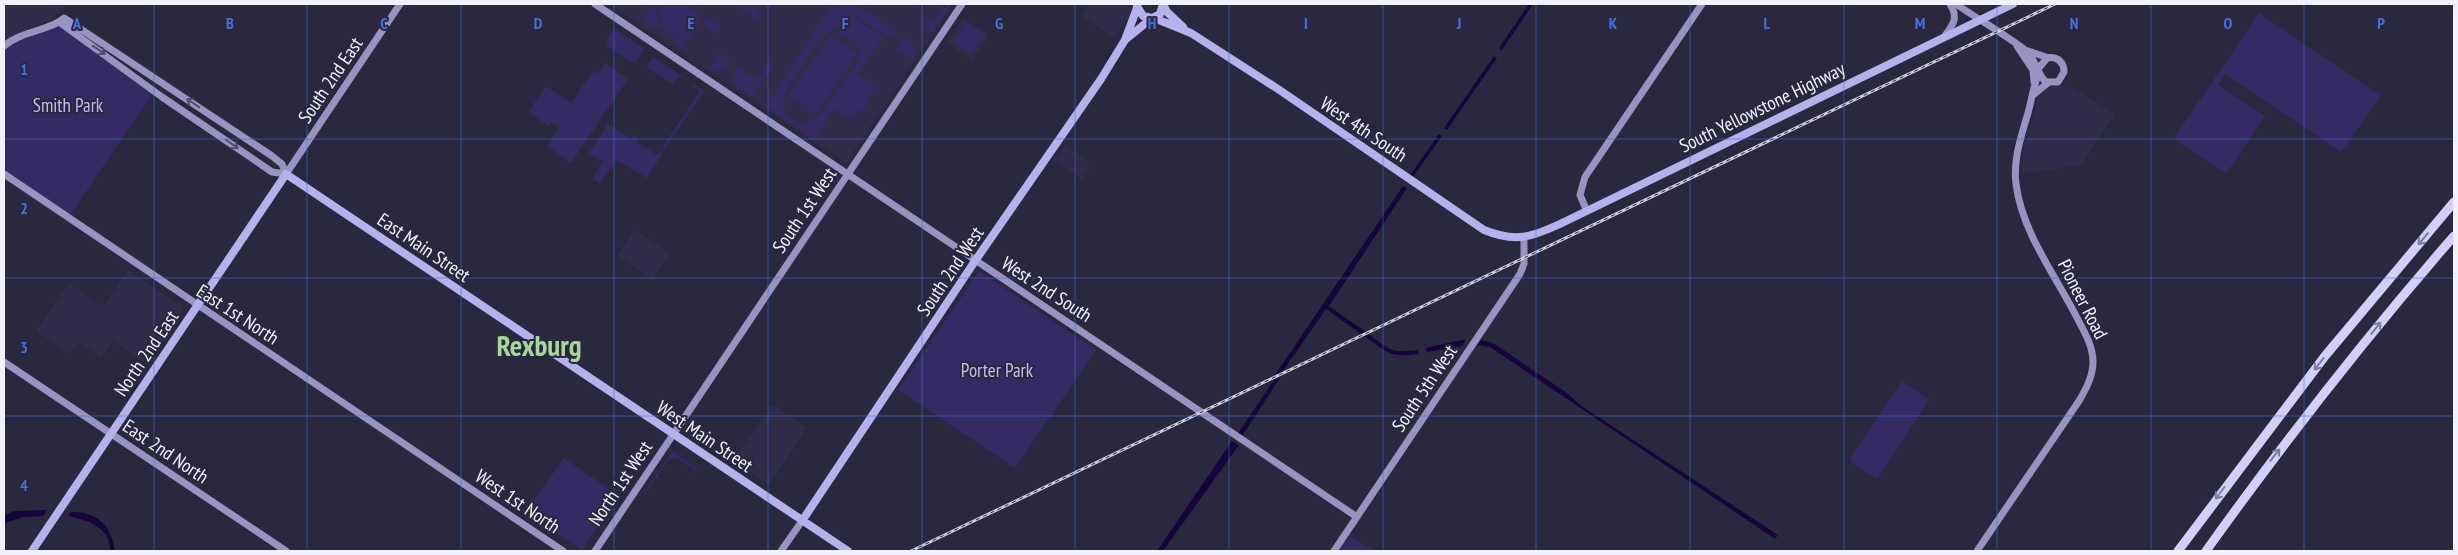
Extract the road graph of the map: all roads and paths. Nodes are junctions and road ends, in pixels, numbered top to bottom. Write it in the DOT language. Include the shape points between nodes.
graph roads {
  1 [pos="400,4"];
  2 [pos="595,4"];
  3 [pos="962,4"];
  4 [pos="1163,4"];
  5 [pos="1702,4"];
  6 [pos="1950,4"];
  7 [pos="1956,4"];
  8 [pos="2013,4"];
  9 [pos="1137,6"];
  10 [pos="1153,18"];
  11 [pos="62,20"];
  12 [pos="1980,20"];
  13 [pos="1190,33"];
  14 [pos="1944,38"];
  15 [pos="1126,40"];
  16 [pos="2017,45"];
  17 [pos="4,46"];
  18 [pos="2025,50"];
  19 [pos="2049,58"];
  20 [pos="2039,70"];
  21 [pos="2049,82"];
  22 [pos="2034,83"];
  23 [pos="2033,96"];
  24 [pos="4,174"];
  25 [pos="286,174"];
  26 [pos="847,175"];
  27 [pos="2454,201"];
  28 [pos="1586,209"];
  29 [pos="2454,236"];
  30 [pos="1524,238"];
  31 [pos="975,261"];
  32 [pos="197,306"];
  33 [pos="544,347"];
  34 [pos="4,362"];
  35 [pos="111,434"];
  36 [pos="673,434"];
  37 [pos="455,479"];
  38 [pos="1357,517"];
  39 [pos="802,520"];
  40 [pos="32,551"];
  41 [pos="286,551"];
  42 [pos="563,551"];
  43 [pos="594,551"];
  44 [pos="781,551"];
  45 [pos="848,551"];
  46 [pos="1334,551"];
  47 [pos="1977,551"];
  48 [pos="2178,551"];
  49 [pos="2206,551"];
  1 -- 25 [label="street, South 2nd East"];
  2 -- 26 [label="street, West 2nd South"];
  3 -- 26 [label="street, South 1st West"];
  4 -- 10 [label="main road, South 2nd West" via="1160,14"];
  4 -- 13 [label="main road, West 4th South"];
  5 -- 28 [label="street" via="1585,177 1580,195"];
  6 -- 14 [label="street" via="1955,20"];
  7 -- 12 [label="street"];
  8 -- 12 [label="main road, South Yellowstone Highway"];
  9 -- 10 [label="main road, West 4th South" via="1143,16"];
  9 -- 15 [label="main road, South 2nd West"];
  10 -- 13 [label="main road, West 4th South"];
  10 -- 15 [label="main road, South 2nd West"];
  11 -- 17 [label="street" via="20,35"];
  11 -- 25 [label="street, East Main Street, one-way" via="162,97 272,172"];
  25 -- 11 [label="street, East Main Street, one-way" via="282,164 272,156"];
  12 -- 14 [label="main road, South Yellowstone Highway"];
  12 -- 16 [label="street"];
  13 -- 30 [label="main road, West 4th South" via="1484,230 1508,238"];
  14 -- 28 [label="main road, South Yellowstone Highway"];
  15 -- 31 [label="main road, South 2nd West"];
  16 -- 18 [label="street"];
  16 -- 22 [label="street" via="2033,70"];
  18 -- 19 [label="street"];
  18 -- 20 [label="street"];
  19 -- 20 [label="street" via="2043,60"];
  19 -- 21 [label="street" via="2060,60 2064,72 2058,82"];
  20 -- 21 [label="street" via="2042,79"];
  20 -- 22 [label="street, Pioneer Road"];
  21 -- 23 [label="street"];
  22 -- 23 [label="street, Pioneer Road"];
  23 -- 47 [label="street, Pioneer Road" via="2018,150 2018,192 2034,240 2089,340 2093,362 2089,381 2074,409"];
  24 -- 32 [label="street, East 1st North"];
  25 -- 32 [label="main road, North 2nd East"];
  25 -- 33 [label="main road, East Main Street"];
  26 -- 31 [label="street, West 2nd South"];
  26 -- 36 [label="street, South 1st West"];
  27 -- 48 [label="highway, one-way" via="2320,363"];
  28 -- 30 [label="main road, South Yellowstone Highway"];
  49 -- 29 [label="highway, one-way" via="2268,465 2389,312"];
  30 -- 38 [label="street, South 5th West" via="1524,264 1520,274"];
  31 -- 38 [label="street, West 2nd South"];
  31 -- 39 [label="main road, South 2nd West"];
  32 -- 35 [label="main road, North 2nd East"];
  32 -- 37 [label="street, East 1st North"];
  33 -- 36 [label="main road, West Main Street"];
  34 -- 35 [label="street, East 2nd North"];
  35 -- 40 [label="main road, North 2nd East"];
  35 -- 41 [label="street, East 2nd North"];
  36 -- 39 [label="main road, West Main Street"];
  36 -- 43 [label="street, North 1st West"];
  37 -- 42 [label="street, West 1st North"];
  38 -- 46 [label="street, South 5th West"];
  39 -- 44 [label="street"];
  39 -- 45 [label="main road, West Main Street"];
}
